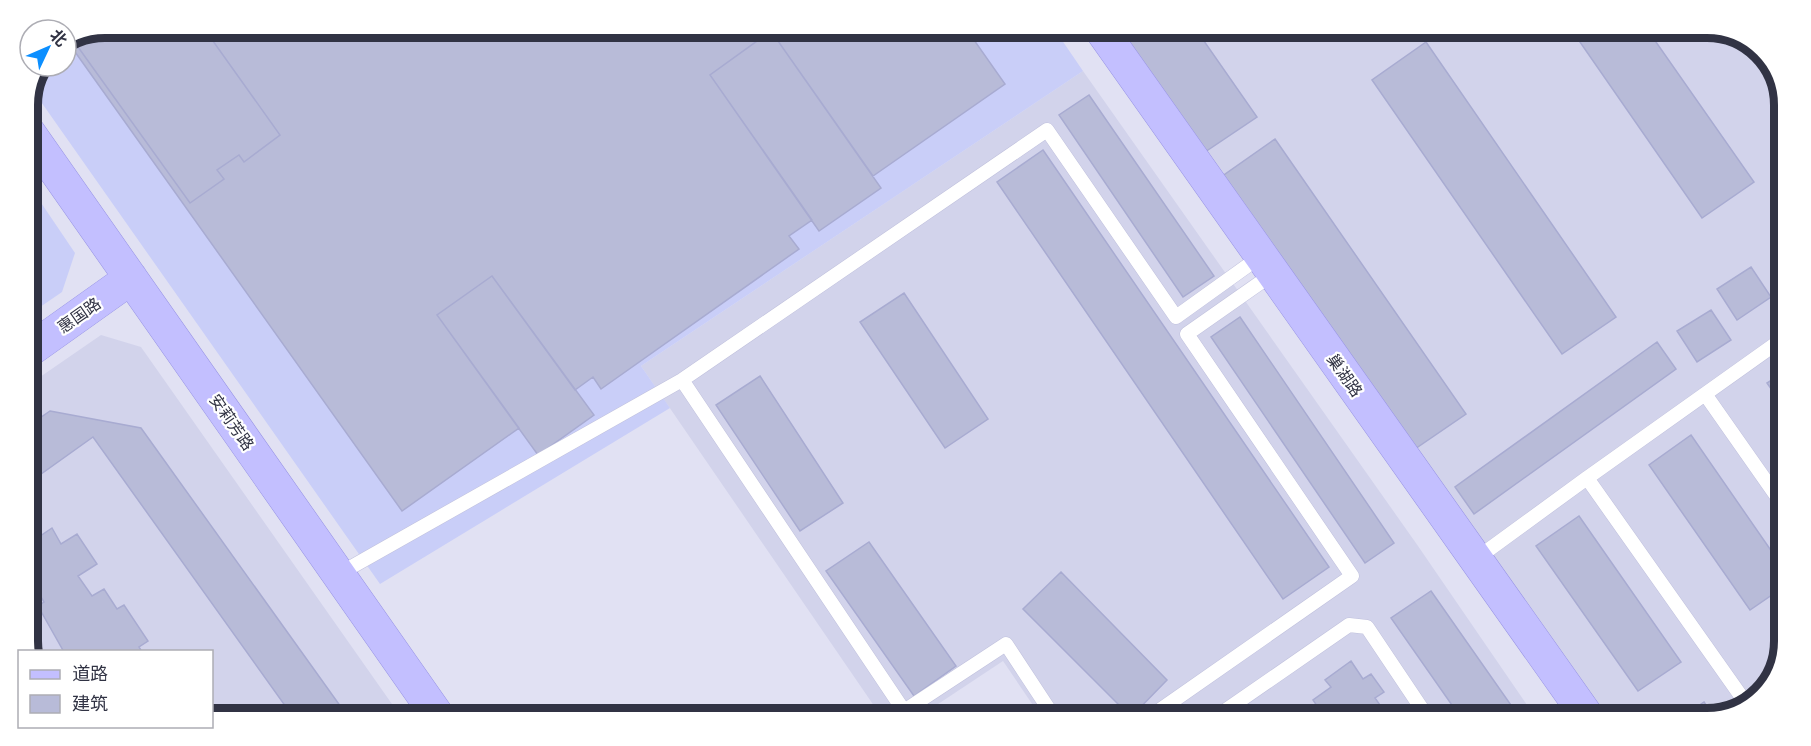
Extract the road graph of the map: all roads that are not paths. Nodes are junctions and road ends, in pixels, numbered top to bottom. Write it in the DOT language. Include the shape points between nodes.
graph roads {
  1 [pos="1107,38"];
  2 [pos="38,146"];
  3 [pos="1267,265"];
  4 [pos="131,278"];
  5 [pos="38,344"];
  6 [pos="1773,345"];
  7 [pos="682,380"];
  8 [pos="1705,394"];
  9 [pos="1587,478"];
  10 [pos="1774,492"];
  11 [pos="1476,559"];
  12 [pos="339,574"];
  13 [pos="1742,698"];
  14 [pos="433,708"];
  15 [pos="902,708"];
  16 [pos="909,708"];
  17 [pos="1048,708"];
  18 [pos="1163,708"];
  19 [pos="1229,708"];
  20 [pos="1421,708"];
  21 [pos="1581,708"];
  1 -- 3 [label="street, 巢湖路"];
  2 -- 4 [label="street, 安莉芳路"];
  3 -- 7 [label="lane" via="1176,317 1047,130"];
  3 -- 11 [label="street, 巢湖路"];
  3 -- 18 [label="lane" via="1187,334 1352,576"];
  4 -- 5 [label="street, 惠国路"];
  4 -- 12 [label="street, 安莉芳路"];
  6 -- 8 [label="lane"];
  7 -- 12 [label="lane"];
  7 -- 15 [label="lane"];
  8 -- 9 [label="lane"];
  8 -- 10 [label="lane"];
  9 -- 11 [label="lane"];
  9 -- 13 [label="lane"];
  11 -- 21 [label="street, 巢湖路"];
  12 -- 14 [label="street, 安莉芳路"];
  16 -- 17 [label="lane" via="1006,644"];
  19 -- 20 [label="lane" via="1349,625 1367,627"];
}
